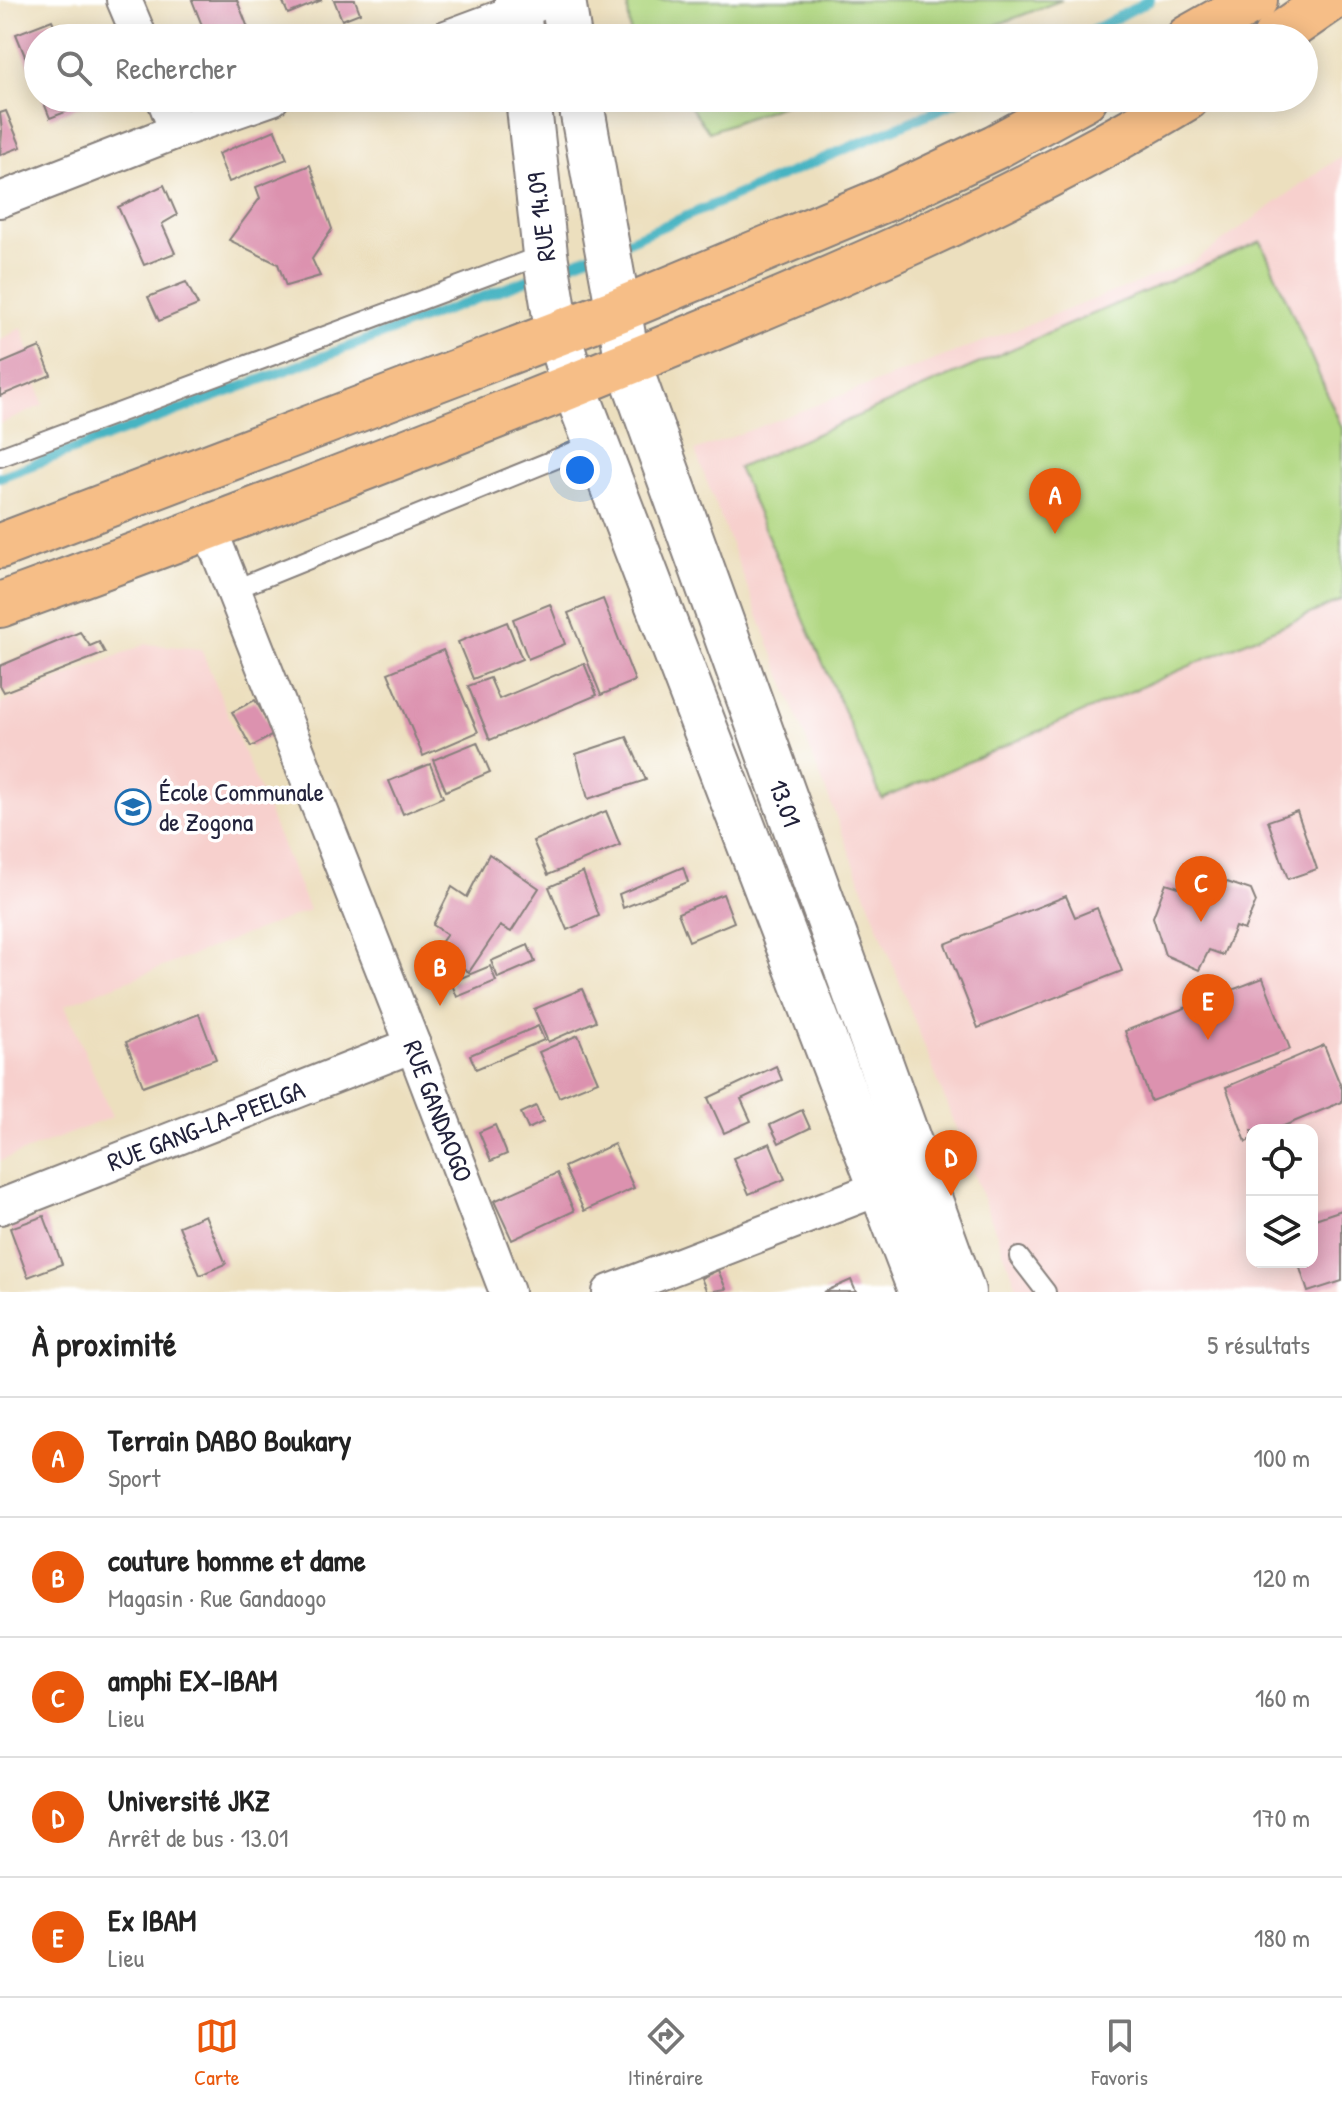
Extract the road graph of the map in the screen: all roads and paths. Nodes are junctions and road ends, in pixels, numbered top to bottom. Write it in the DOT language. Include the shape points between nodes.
graph roads {
  1 [pos="124,0"];
  2 [pos="563,0"];
  3 [pos="1255,0"];
  4 [pos="1330,0"];
  5 [pos="526,13"];
  6 [pos="134,24"];
  7 [pos="491,24"];
  8 [pos="567,24"];
  9 [pos="1213,24"];
  10 [pos="1295,24"];
  11 [pos="170,112"];
  12 [pos="232,112"];
  13 [pos="530,112"];
  14 [pos="583,112"];
  15 [pos="1059,112"];
  16 [pos="1164,112"];
  17 [pos="177,131"];
  18 [pos="0,200"];
  19 [pos="545,254"];
  20 [pos="619,310"];
  21 [pos="558,335"];
  22 [pos="628,363"];
  23 [pos="574,386"];
  24 [pos="595,443"];
  25 [pos="0,457"];
  26 [pos="209,528"];
  27 [pos="0,546"];
  28 [pos="233,590"];
  29 [pos="0,605"];
  30 [pos="413,1045"];
  31 [pos="899,1181"];
  32 [pos="0,1207"];
  33 [pos="1019,1257"];
  34 [pos="507,1292"];
  35 [pos="610,1292"];
  36 [pos="921,1292"];
  37 [pos="963,1292"];
  38 [pos="1046,1292"];
  1 -- 6 [label="street"];
  2 -- 8 [label="street"];
  3 -- 9 [label="main road"];
  4 -- 10 [label="main road"];
  5 -- 7 [label="street"];
  11 -- 17 [label="street"];
  12 -- 17 [label="street"];
  13 -- 19 [label="street, RUE 14.09"];
  14 -- 20 [label="street"];
  15 -- 20 [label="main road" via="888,198"];
  16 -- 22 [label="main road" via="1120,139 820,285"];
  17 -- 18 [label="street"];
  19 -- 21 [label="street, RUE 14.09"];
  19 -- 25 [label="lane"];
  20 -- 21 [label="main road"];
  20 -- 22 [label="street, 13.01"];
  21 -- 23 [label="street, 13.01"];
  21 -- 27 [label="main road"];
  22 -- 23 [label="main road"];
  22 -- 31 [label="street, 13.01"];
  23 -- 24 [label="street, 13.01"];
  23 -- 26 [label="main road"];
  24 -- 28 [label="lane"];
  24 -- 31 [label="street, 13.01"];
  26 -- 28 [label="street, RUE GANDAOGO"];
  26 -- 29 [label="main road"];
  28 -- 30 [label="street, RUE GANDAOGO"];
  30 -- 32 [label="street, RUE GANG-LA-PEELGA"];
  30 -- 34 [label="street, RUE GANDAOGO"];
  31 -- 35 [label="street"];
  31 -- 36 [label="street, 13.01"];
  31 -- 37 [label="street, 13.01"];
  33 -- 38 [label="lane"];
}
